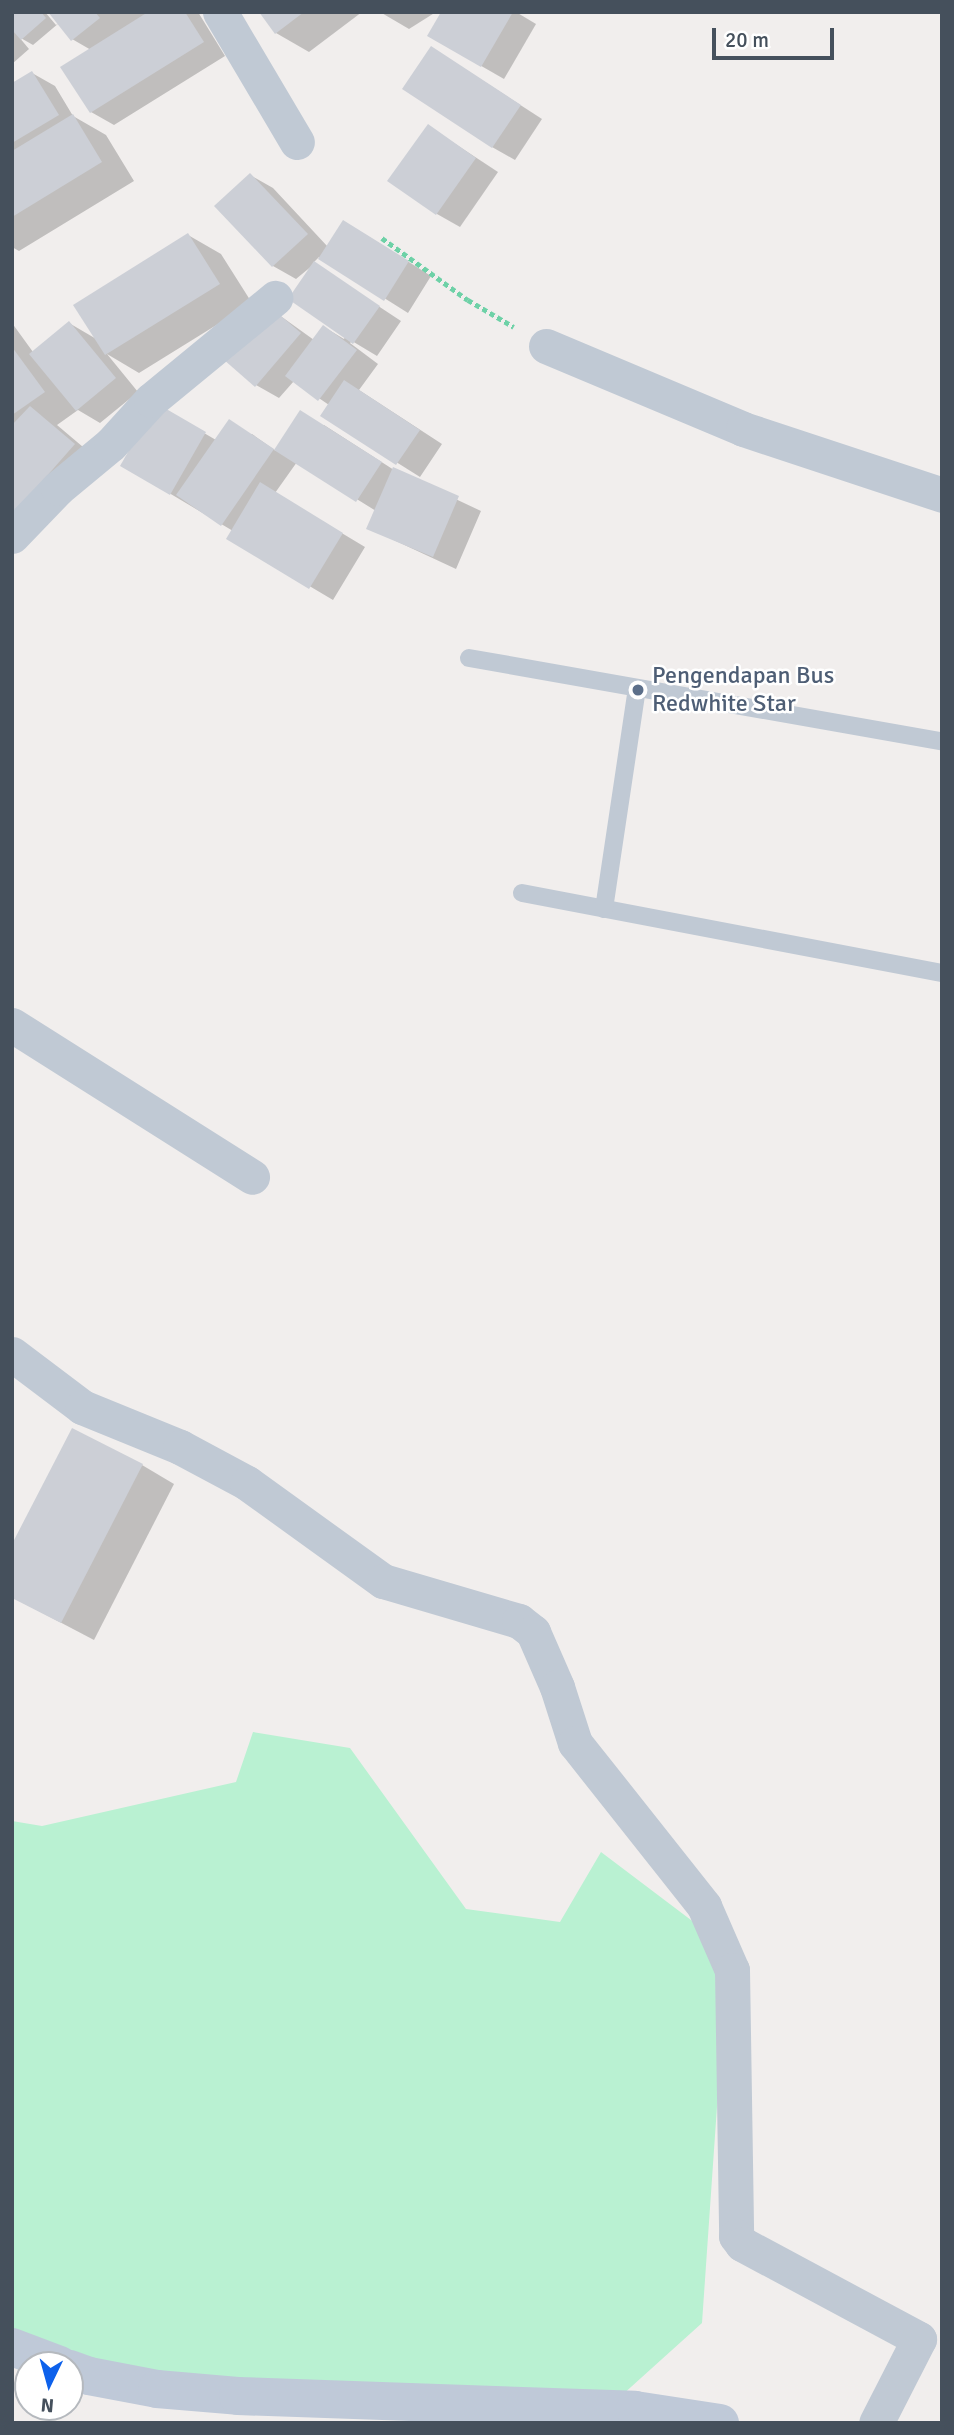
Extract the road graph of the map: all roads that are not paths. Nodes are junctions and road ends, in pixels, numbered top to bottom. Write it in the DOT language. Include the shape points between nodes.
graph roads {
  1 [pos="220,12"];
  2 [pos="297,142"];
  3 [pos="275,298"];
  4 [pos="546,346"];
  5 [pos="942,495"];
  6 [pos="12,536"];
  7 [pos="470,658"];
  8 [pos="637,688"];
  9 [pos="942,741"];
  10 [pos="522,894"];
  11 [pos="604,909"];
  12 [pos="942,973"];
  13 [pos="12,1025"];
  14 [pos="252,1177"];
  15 [pos="12,1354"];
  16 [pos="930,2344"];
  17 [pos="84,2374"];
  18 [pos="84,2395"];
  19 [pos="508,2423"];
  20 [pos="720,2423"];
  21 [pos="876,2423"];
  1 -- 2 [label="street"];
  3 -- 6 [label="street" via="151,400"];
  4 -- 5 [label="street" via="743,429"];
  7 -- 8 [label="lane"];
  8 -- 9 [label="lane"];
  8 -- 11 [label="lane"];
  10 -- 11 [label="lane"];
  11 -- 12 [label="lane"];
  13 -- 14 [label="street"];
  15 -- 16 [label="street" via="82,1407 180,1447 247,1483 383,1581 519,1621 533,1632 575,1743 704,1906 732,1970 736,2236 742,2244"];
  16 -- 21 [label="street"];
  17 -- 20 [label="street" via="156,2389 238,2396 635,2410"];
  18 -- 19 [label="street" via="221,2412"];
}
